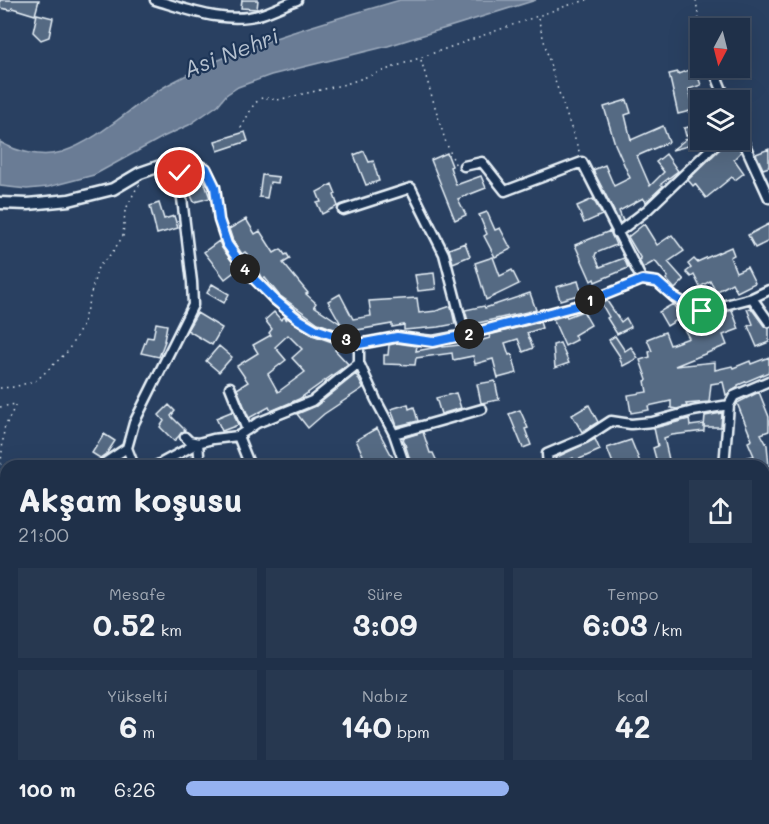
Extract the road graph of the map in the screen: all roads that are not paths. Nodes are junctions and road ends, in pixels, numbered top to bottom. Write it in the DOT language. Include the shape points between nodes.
graph roads {
  1 [pos="155,0"];
  2 [pos="297,0"];
  3 [pos="278,4"];
  4 [pos="710,150"];
  5 [pos="747,150"];
  6 [pos="169,163"];
  7 [pos="184,163"];
  8 [pos="464,166"];
  9 [pos="769,198"];
  10 [pos="0,203"];
  11 [pos="343,210"];
  12 [pos="617,233"];
  13 [pos="642,280"];
  14 [pos="769,290"];
  15 [pos="752,298"];
  16 [pos="769,322"];
  17 [pos="465,335"];
  18 [pos="359,344"];
  19 [pos="359,363"];
  20 [pos="769,381"];
  21 [pos="230,387"];
  22 [pos="729,405"];
  23 [pos="482,409"];
  24 [pos="247,430"];
  25 [pos="394,434"];
  26 [pos="238,436"];
  27 [pos="185,437"];
  28 [pos="198,443"];
  29 [pos="127,448"];
  30 [pos="199,455"];
  31 [pos="109,460"];
  32 [pos="132,460"];
  33 [pos="167,460"];
  34 [pos="248,460"];
  35 [pos="403,460"];
  36 [pos="548,460"];
  37 [pos="724,460"];
  1 -- 3 [label="street" via="194,12 241,17 261,14"];
  2 -- 3 [label="street"];
  4 -- 12 [label="street"];
  5 -- 9 [label="street"];
  6 -- 7 [label="street"];
  6 -- 10 [label="street" via="140,173 113,189 69,200"];
  7 -- 18 [label="street" via="206,168 215,187 227,244 246,271 298,319"];
  7 -- 29 [label="street" via="180,173 193,305 134,423"];
  8 -- 12 [label="street" via="482,162 505,191 582,162"];
  11 -- 17 [label="street" via="411,188 444,254"];
  12 -- 13 [label="street"];
  13 -- 15 [label="street" via="657,282 674,297 702,311"];
  13 -- 17 [label="street" via="580,305"];
  14 -- 15 [label="street"];
  15 -- 16 [label="street"];
  17 -- 18 [label="street" via="433,342 397,337"];
  18 -- 19 [label="street"];
  19 -- 24 [label="street" via="312,401"];
  19 -- 25 [label="street"];
  20 -- 22 [label="street" via="734,396"];
  21 -- 24 [label="street"];
  22 -- 36 [label="street" via="652,422 611,421 585,438 547,454"];
  22 -- 37 [label="street"];
  23 -- 25 [label="street"];
  24 -- 26 [label="street"];
  25 -- 35 [label="street"];
  26 -- 28 [label="street"];
  26 -- 34 [label="street"];
  27 -- 28 [label="street"];
  28 -- 30 [label="street"];
  28 -- 33 [label="street"];
  29 -- 31 [label="street"];
  29 -- 32 [label="street"];
}
